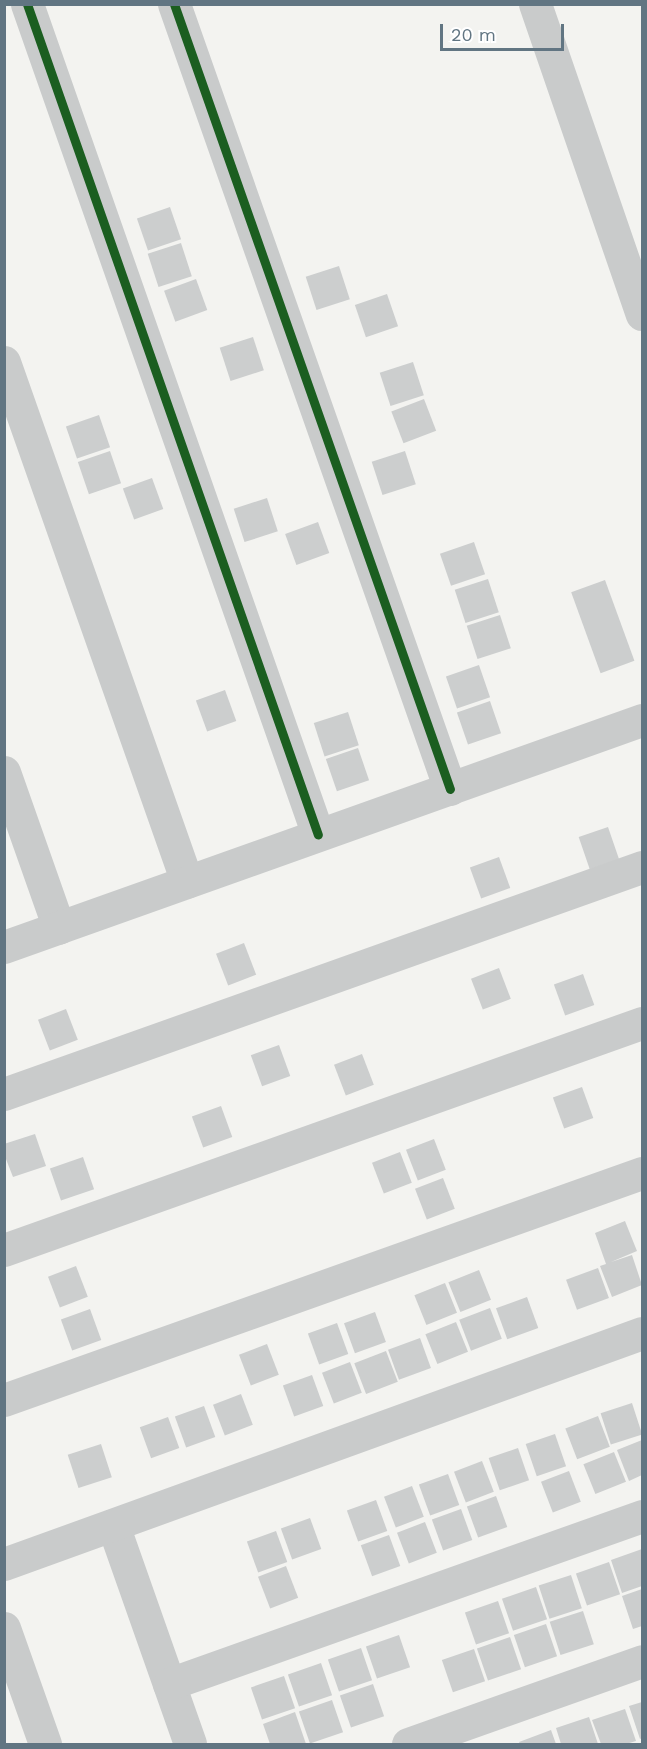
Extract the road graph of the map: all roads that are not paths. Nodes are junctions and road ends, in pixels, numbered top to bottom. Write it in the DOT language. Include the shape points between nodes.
graph roads {
  1 [pos="27,4"];
  2 [pos="174,4"];
  3 [pos="535,4"];
  4 [pos="642,314"];
  5 [pos="4,362"];
  6 [pos="642,720"];
  7 [pos="4,772"];
  8 [pos="450,789"];
  9 [pos="318,835"];
  10 [pos="642,867"];
  11 [pos="187,882"];
  12 [pos="59,928"];
  13 [pos="4,947"];
  14 [pos="642,1023"];
  15 [pos="4,1094"];
  16 [pos="642,1173"];
  17 [pos="4,1250"];
  18 [pos="642,1333"];
  19 [pos="4,1400"];
  20 [pos="642,1516"];
  21 [pos="113,1525"];
  22 [pos="4,1564"];
  23 [pos="4,1628"];
  24 [pos="642,1661"];
  25 [pos="169,1684"];
  26 [pos="45,1744"];
  27 [pos="190,1744"];
  28 [pos="408,1744"];
  1 -- 9 [label="street"];
  2 -- 8 [label="street"];
  3 -- 4 [label="street"];
  5 -- 11 [label="street"];
  6 -- 8 [label="street"];
  7 -- 12 [label="street"];
  8 -- 9 [label="street"];
  9 -- 11 [label="street"];
  10 -- 15 [label="street"];
  11 -- 12 [label="street"];
  12 -- 13 [label="street"];
  14 -- 17 [label="street"];
  16 -- 19 [label="street"];
  18 -- 21 [label="street"];
  20 -- 25 [label="street"];
  21 -- 22 [label="street"];
  21 -- 25 [label="street"];
  23 -- 26 [label="street"];
  24 -- 28 [label="street"];
  25 -- 27 [label="street"];
}
